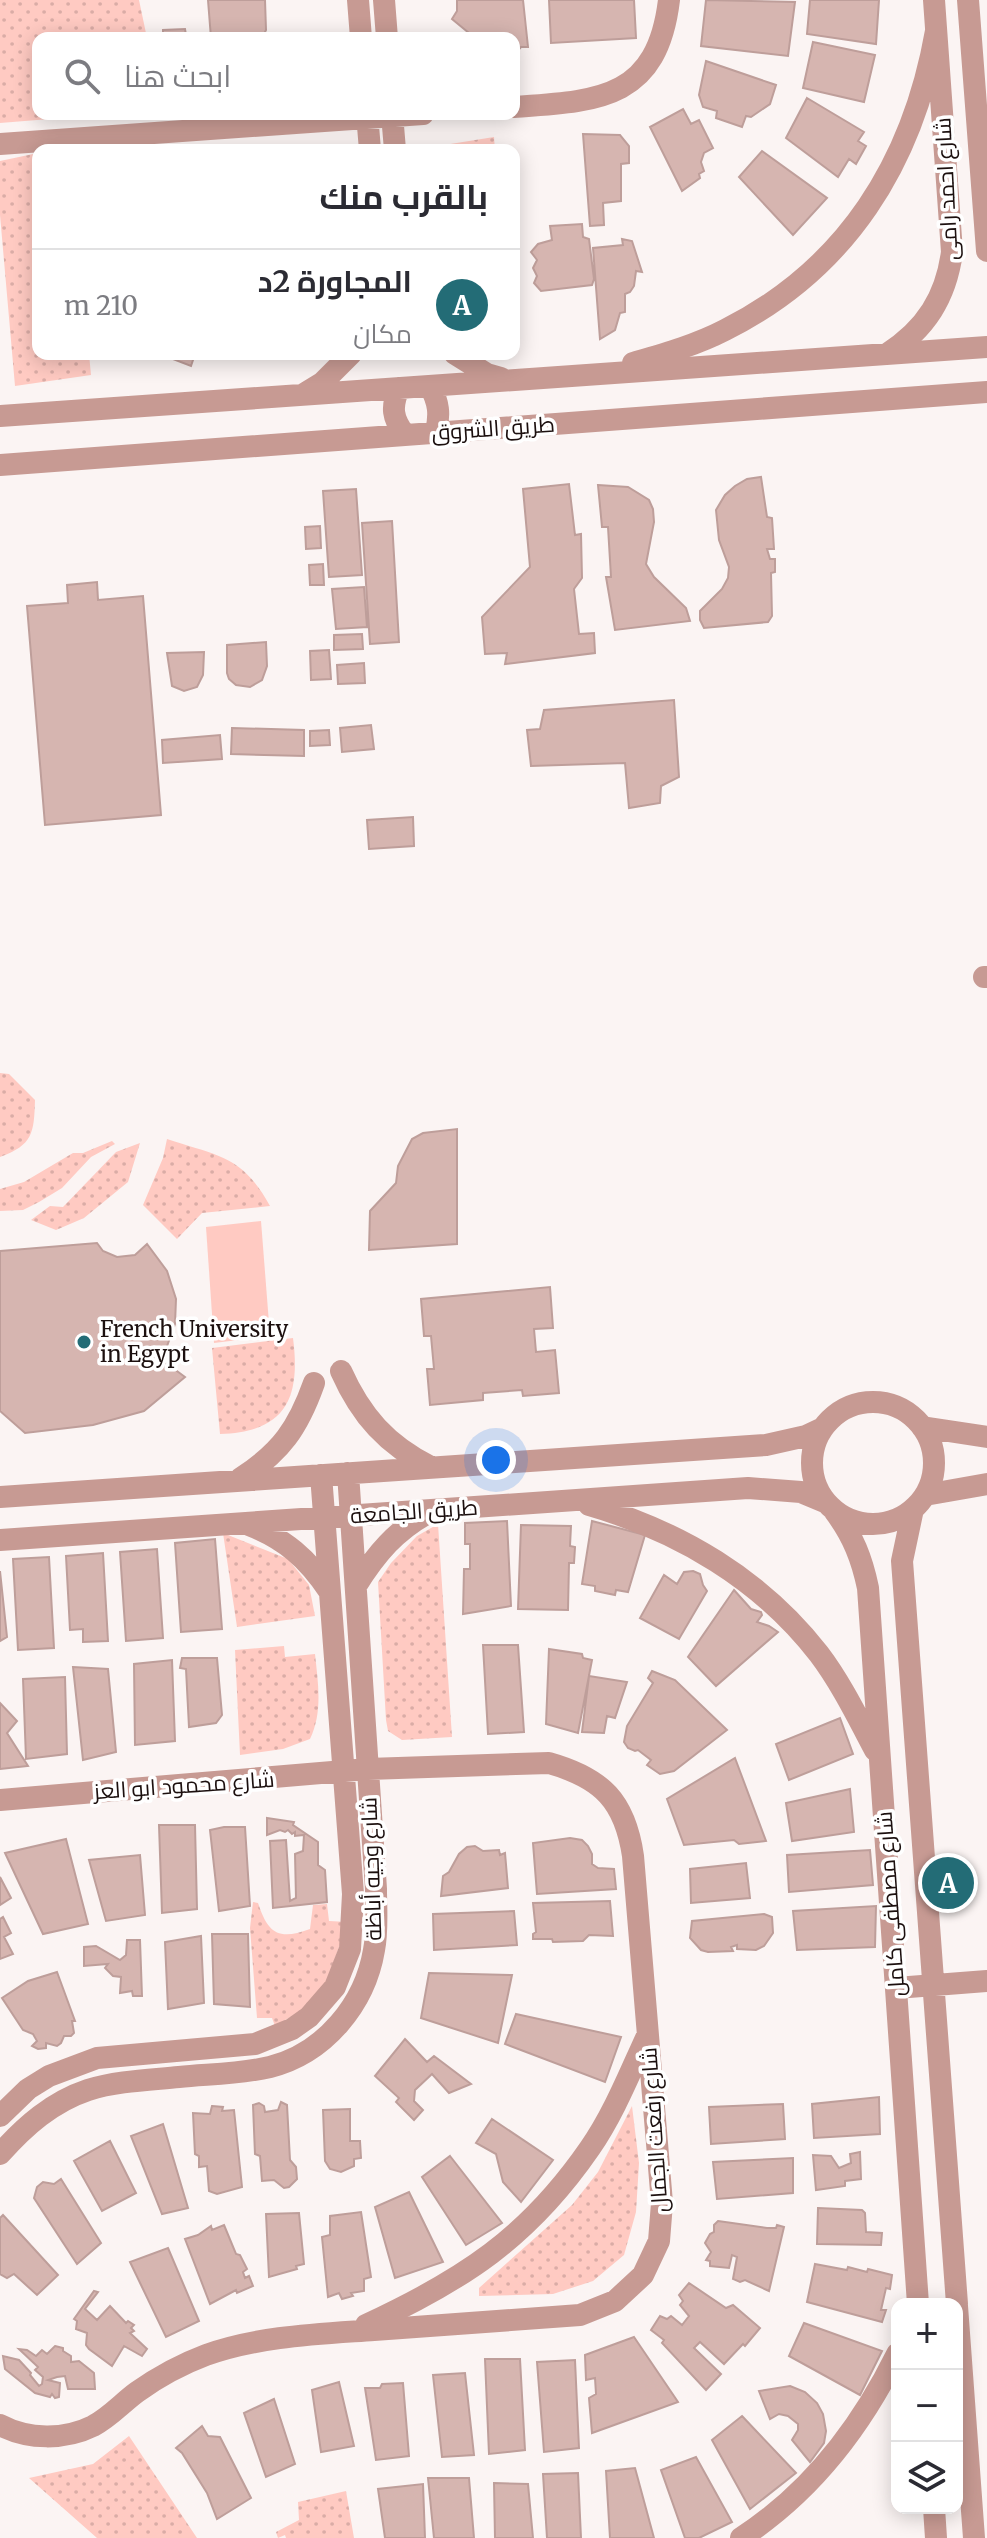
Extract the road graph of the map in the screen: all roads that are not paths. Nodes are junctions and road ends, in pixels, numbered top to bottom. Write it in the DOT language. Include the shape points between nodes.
graph roads {
  1 [pos="358,0"];
  2 [pos="384,0"];
  3 [pos="669,0"];
  4 [pos="934,0"];
  5 [pos="968,0"];
  6 [pos="936,31"];
  7 [pos="361,32"];
  8 [pos="387,32"];
  9 [pos="971,42"];
  10 [pos="987,67"];
  11 [pos="520,107"];
  12 [pos="315,120"];
  13 [pos="367,120"];
  14 [pos="392,120"];
  15 [pos="0,144"];
  16 [pos="369,144"];
  17 [pos="394,144"];
  18 [pos="987,251"];
  19 [pos="987,347"];
  20 [pos="887,354"];
  21 [pos="345,360"];
  22 [pos="465,360"];
  23 [pos="592,375"];
  24 [pos="510,381"];
  25 [pos="430,386"];
  26 [pos="399,388"];
  27 [pos="987,392"];
  28 [pos="303,394"];
  29 [pos="0,416"];
  30 [pos="436,432"];
  31 [pos="405,435"];
  32 [pos="0,465"];
  33 [pos="341,1371"];
  34 [pos="314,1383"];
  35 [pos="922,1427"];
  36 [pos="823,1428"];
  37 [pos="987,1437"];
  38 [pos="432,1467"];
  39 [pos="348,1473"];
  40 [pos="321,1475"];
  41 [pos="238,1480"];
  42 [pos="987,1484"];
  43 [pos="0,1497"];
  44 [pos="573,1501"];
  45 [pos="919,1502"];
  46 [pos="830,1507"];
  47 [pos="435,1510"];
  48 [pos="351,1515"];
  49 [pos="324,1518"];
  50 [pos="244,1524"];
  51 [pos="0,1540"];
  52 [pos="356,1586"];
  53 [pos="330,1593"];
  54 [pos="880,1757"];
  55 [pos="368,1769"];
  56 [pos="344,1772"];
  57 [pos="0,1800"];
  58 [pos="987,1981"];
  59 [pos="933,1985"];
  60 [pos="896,1988"];
  61 [pos="647,2037"];
  62 [pos="0,2116"];
  63 [pos="0,2154"];
  64 [pos="918,2298"];
  65 [pos="956,2298"];
  66 [pos="352,2332"];
  67 [pos="891,2366"];
  68 [pos="962,2370"];
  69 [pos="0,2425"];
  70 [pos="934,2514"];
  71 [pos="741,2538"];
  72 [pos="936,2538"];
  73 [pos="974,2538"];
  1 -- 7 [label="street"];
  2 -- 8 [label="street"];
  3 -- 11 [label="street" via="665,30 652,58 632,81 605,96 575,103"];
  4 -- 6 [label="street, شارع احمد رامى"];
  5 -- 9 [label="street, شارع احمد رامى"];
  6 -- 20 [label="street, شارع احمد رامى" via="950,270 928,319"];
  6 -- 23 [label="street" via="917,114 900,153 880,190 827,256 773,301 725,330"];
  9 -- 10 [label="street"];
  9 -- 18 [label="street, شارع احمد رامى"];
  12 -- 15 [label="street"];
  13 -- 16 [label="street"];
  14 -- 17 [label="street"];
  19 -- 20 [label="street, طريق الشروق"];
  20 -- 23 [label="street, طريق الشروق"];
  21 -- 28 [label="street"];
  22 -- 24 [label="street"];
  23 -- 24 [label="street, طريق الشروق"];
  24 -- 25 [label="street, طريق الشروق"];
  25 -- 26 [label="street, طريق الشروق"];
  25 -- 30 [label="street" via="438,400"];
  26 -- 28 [label="street, طريق الشروق"];
  26 -- 31 [label="street" via="393,413"];
  27 -- 30 [label="street, طريق الشروق"];
  28 -- 29 [label="street, طريق الشروق"];
  30 -- 31 [label="street, طريق الشروق"];
  31 -- 32 [label="street, طريق الشروق"];
  33 -- 38 [label="street" via="367,1419 386,1439"];
  34 -- 41 [label="street" via="287,1440"];
  35 -- 36 [label="street" via="900,1409 870,1402 840,1411"];
  35 -- 37 [label="street"];
  35 -- 45 [label="street" via="934,1467"];
  36 -- 38 [label="street, طريق الجامعة" via="766,1445"];
  36 -- 46 [label="street" via="812,1465 816,1485"];
  38 -- 39 [label="street, طريق الجامعة"];
  39 -- 40 [label="street, طريق الجامعة"];
  39 -- 48 [label="street, شارع وجيه أباظة"];
  40 -- 41 [label="street, طريق الجامعة"];
  40 -- 49 [label="street, شارع وجيه أباظة"];
  41 -- 43 [label="street, طريق الجامعة"];
  42 -- 45 [label="street"];
  44 -- 46 [label="street, طريق الجامعة" via="748,1488 801,1492"];
  44 -- 47 [label="street, طريق الجامعة"];
  44 -- 54 [label="street" via="630,1517 684,1541 768,1601 820,1655"];
  45 -- 46 [label="street" via="899,1518 875,1524 850,1520"];
  45 -- 59 [label="street, شارع مصطفى كامل" via="902,1561"];
  46 -- 54 [label="street, شارع مصطفى كامل" via="852,1534 868,1588"];
  47 -- 48 [label="street, طريق الجامعة"];
  47 -- 52 [label="street" via="381,1548"];
  48 -- 49 [label="street, طريق الجامعة"];
  48 -- 52 [label="street, شارع وجيه أباظة"];
  49 -- 50 [label="street, طريق الجامعة"];
  49 -- 53 [label="street, شارع وجيه أباظة"];
  50 -- 51 [label="street, طريق الجامعة"];
  50 -- 53 [label="street" via="294,1549"];
  52 -- 55 [label="street, شارع وجيه أباظة"];
  53 -- 56 [label="street, شارع وجيه أباظة"];
  54 -- 60 [label="street, شارع مصطفى كامل"];
  55 -- 56 [label="street, شارع محمود ابو العز"];
  55 -- 61 [label="street, شارع رفعت الجمال" via="549,1763 599,1784 629,1829"];
  55 -- 63 [label="street, شارع وجيه أباظة" via="375,1946 361,1992 334,2031 272,2066 87,2090 40,2114"];
  56 -- 57 [label="street, شارع محمود ابو العز"];
  56 -- 62 [label="street, شارع وجيه أباظة" via="352,1929 344,1968 323,2003 292,2029 255,2044 121,2054 72,2065 28,2089"];
  58 -- 59 [label="street"];
  59 -- 60 [label="street"];
  59 -- 65 [label="street, شارع مصطفى كامل"];
  60 -- 64 [label="street, شارع مصطفى كامل"];
  61 -- 66 [label="street" via="592,2146 555,2195 511,2239 462,2276"];
  61 -- 66 [label="street, شارع رفعت الجمال" via="662,2203 659,2241 643,2275 615,2301 580,2315"];
  66 -- 69 [label="street, شارع رفعت الجمال" via="244,2344 206,2355 159,2378 94,2425 67,2435 39,2437"];
  67 -- 71 [label="street" via="855,2427 825,2464"];
  68 -- 73 [label="street, شارع مصطفى كامل"];
  70 -- 72 [label="street"];
}
